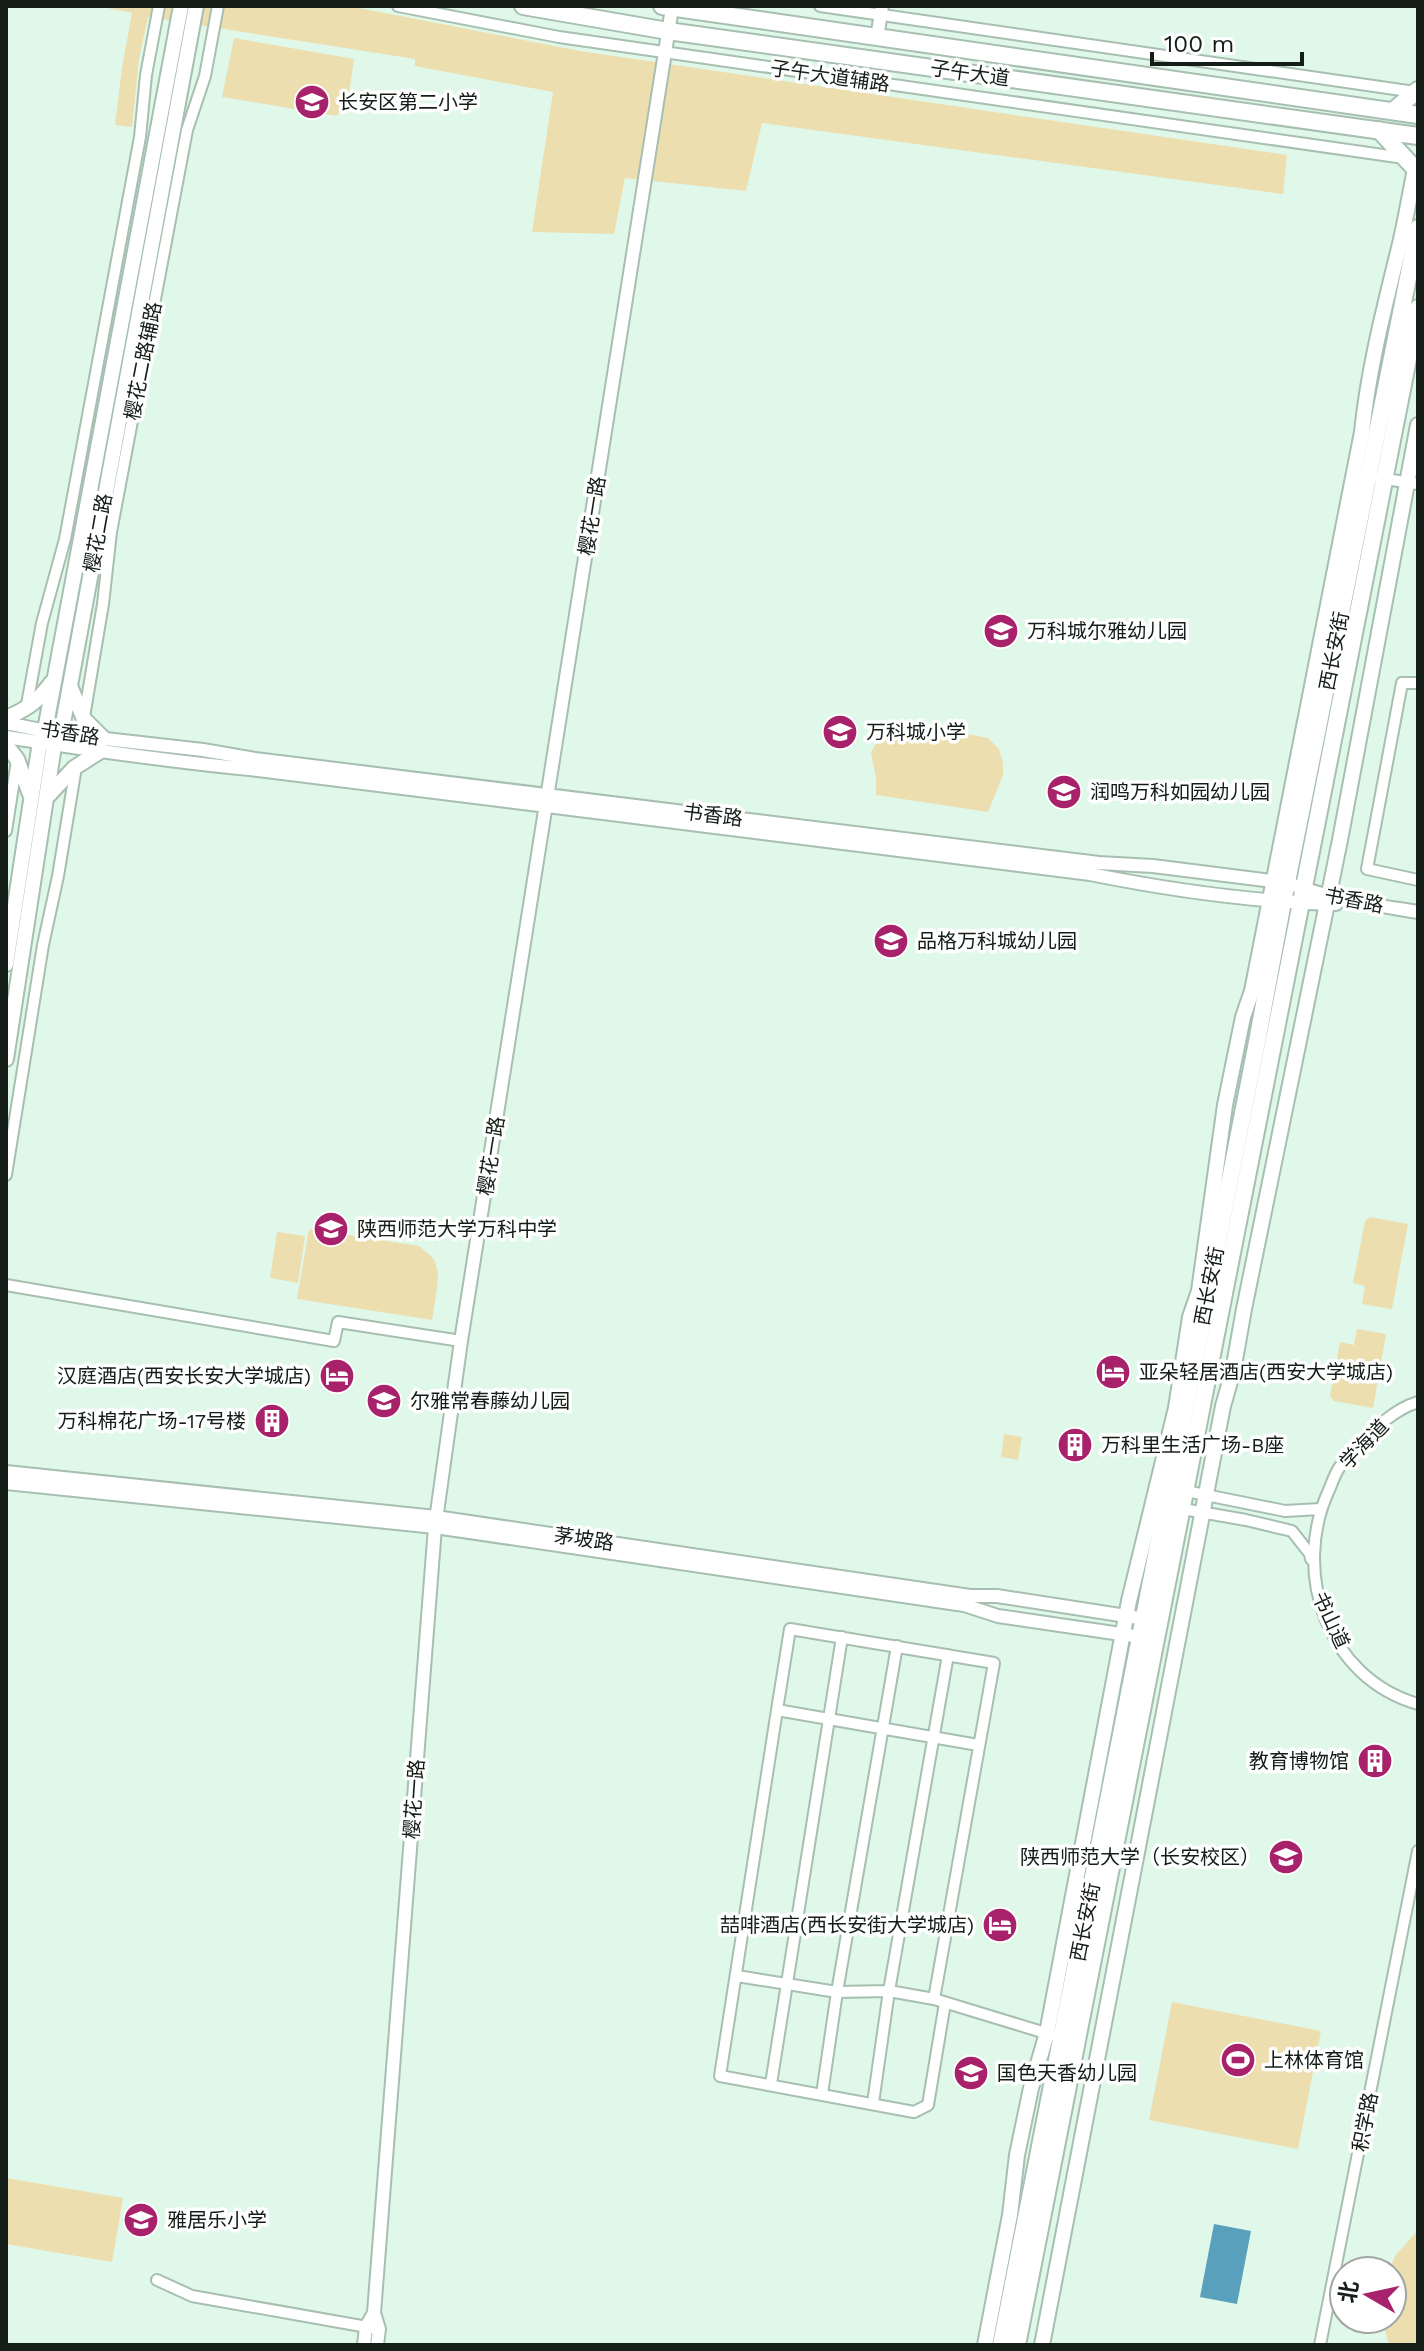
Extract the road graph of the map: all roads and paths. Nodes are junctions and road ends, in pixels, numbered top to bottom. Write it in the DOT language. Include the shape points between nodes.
graph roads {
  1 [pos="159,6"];
  2 [pos="181,6"];
  3 [pos="196,6"];
  4 [pos="218,6"];
  5 [pos="398,6"];
  6 [pos="523,6"];
  7 [pos="820,6"];
  8 [pos="669,7"];
  9 [pos="881,10"];
  10 [pos="668,31"];
  11 [pos="877,38"];
  12 [pos="665,53"];
  13 [pos="1417,91"];
  14 [pos="1393,111"];
  15 [pos="1418,115"];
  16 [pos="1379,130"];
  17 [pos="1418,136"];
  18 [pos="1413,166"];
  19 [pos="1418,228"];
  20 [pos="1418,308"];
  21 [pos="1418,425"];
  22 [pos="1376,477"];
  23 [pos="1413,483"];
  24 [pos="54,678"];
  25 [pos="1418,683"];
  26 [pos="70,686"];
  27 [pos="26,710"];
  28 [pos="84,719"];
  29 [pos="6,721"];
  30 [pos="6,737"];
  31 [pos="50,738"];
  32 [pos="6,745"];
  33 [pos="102,745"];
  34 [pos="17,759"];
  35 [pos="76,766"];
  36 [pos="39,798"];
  37 [pos="547,800"];
  38 [pos="6,831"];
  39 [pos="1418,880"];
  40 [pos="1281,882"];
  41 [pos="1289,899"];
  42 [pos="1328,900"];
  43 [pos="1418,912"];
  44 [pos="1418,919"];
  45 [pos="6,964"];
  46 [pos="6,1059"];
  47 [pos="6,1175"];
  48 [pos="6,1285"];
  49 [pos="461,1341"];
  50 [pos="1418,1402"];
  51 [pos="6,1472"];
  52 [pos="6,1483"];
  53 [pos="1186,1491"];
  54 [pos="1206,1495"];
  55 [pos="1183,1509"];
  56 [pos="1320,1509"];
  57 [pos="1202,1512"];
  58 [pos="435,1522"];
  59 [pos="1313,1546"];
  60 [pos="1314,1582"];
  61 [pos="1089,1610"];
  62 [pos="1126,1616"];
  63 [pos="1152,1620"];
  64 [pos="1087,1629"];
  65 [pos="842,1637"];
  66 [pos="1140,1637"];
  67 [pos="897,1646"];
  68 [pos="948,1655"];
  69 [pos="1418,1704"];
  70 [pos="777,1710"];
  71 [pos="828,1719"];
  72 [pos="883,1728"];
  73 [pos="934,1738"];
  74 [pos="978,1745"];
  75 [pos="1418,1851"];
  76 [pos="737,1976"];
  77 [pos="788,1985"];
  78 [pos="889,1991"];
  79 [pos="837,1992"];
  80 [pos="934,1999"];
  81 [pos="945,2003"];
  82 [pos="1055,2035"];
  83 [pos="771,2084"];
  84 [pos="822,2094"];
  85 [pos="873,2103"];
  86 [pos="157,2280"];
  87 [pos="373,2328"];
  88 [pos="364,2345"];
  89 [pos="377,2345"];
  90 [pos="985,2345"];
  91 [pos="1001,2345"];
  92 [pos="1017,2345"];
  93 [pos="1042,2345"];
  94 [pos="1320,2345"];
  1 -- 27 [label="street" via="140,137 65,539"];
  2 -- 24 [label="main road, 樱花二路"];
  3 -- 26 [label="main road, 樱花二路"];
  4 -- 28 [label="street, 樱花二路辅路" via="205,76 187,130 111,532"];
  5 -- 12 [label="street, 子午大道辅路"];
  6 -- 10 [label="main road, 子午大道"];
  7 -- 9 [label="street"];
  8 -- 10 [label="street, 樱花一路"];
  8 -- 11 [label="main road, 子午大道"];
  9 -- 11 [label="street"];
  9 -- 13 [label="street"];
  10 -- 12 [label="street, 樱花一路"];
  10 -- 16 [label="main road, 子午大道"];
  11 -- 14 [label="main road, 子午大道"];
  12 -- 18 [label="street, 子午大道辅路"];
  12 -- 37 [label="street, 樱花一路"];
  13 -- 14 [label="main road"];
  14 -- 15 [label="main road, 子午大道"];
  16 -- 17 [label="main road, 子午大道"];
  16 -- 18 [label="main road"];
  18 -- 40 [label="main road" via="1366,397"];
  19 -- 22 [label="main road, 西长安街"];
  20 -- 22 [label="main road, 西长安街"];
  21 -- 23 [label="main road"];
  22 -- 23 [label="street"];
  22 -- 40 [label="main road, 西长安街"];
  22 -- 41 [label="main road, 西长安街"];
  23 -- 42 [label="main road"];
  24 -- 27 [label="main road"];
  24 -- 31 [label="main road, 樱花二路"];
  25 -- 39 [label="street" via="1402,683 1367,869"];
  26 -- 28 [label="main road"];
  26 -- 31 [label="main road, 樱花二路"];
  27 -- 29 [label="main road"];
  28 -- 33 [label="main road"];
  29 -- 31 [label="street, 书香路"];
  30 -- 31 [label="street, 书香路"];
  31 -- 33 [label="street, 书香路"];
  31 -- 36 [label="main road, 樱花二路"];
  32 -- 34 [label="main road"];
  33 -- 35 [label="main road"];
  33 -- 37 [label="street, 书香路"];
  34 -- 36 [label="main road"];
  34 -- 38 [label="street"];
  35 -- 36 [label="main road"];
  35 -- 47 [label="street"];
  36 -- 45 [label="main road, 樱花二路"];
  36 -- 46 [label="main road, 樱花二路"];
  37 -- 40 [label="street, 书香路"];
  37 -- 41 [label="street, 书香路" via="1145,885"];
  37 -- 49 [label="street, 樱花一路"];
  40 -- 41 [label="main road, 西长安街"];
  41 -- 42 [label="street, 书香路"];
  41 -- 53 [label="main road, 西长安街"];
  41 -- 62 [label="main road" via="1225,1105 1199,1291"];
  41 -- 63 [label="main road, 西长安街"];
  42 -- 43 [label="street, 书香路"];
  42 -- 44 [label="street, 书香路"];
  42 -- 54 [label="main road"];
  48 -- 49 [label="street" via="334,1341 338,1322"];
  49 -- 58 [label="street, 樱花一路"];
  50 -- 56 [label="street, 学海道" via="1387,1418 1339,1468"];
  51 -- 58 [label="street, 茅坡路"];
  52 -- 58 [label="street, 茅坡路"];
  53 -- 54 [label="street"];
  53 -- 55 [label="main road, 西长安街"];
  54 -- 56 [label="street" via="1285,1511"];
  54 -- 57 [label="main road"];
  55 -- 57 [label="street"];
  55 -- 63 [label="main road, 西长安街"];
  56 -- 59 [label="street, 学海道"];
  57 -- 60 [label="street" via="1292,1531 1310,1554"];
  57 -- 93 [label="main road"];
  58 -- 61 [label="street, 茅坡路"];
  58 -- 64 [label="street, 茅坡路"];
  58 -- 87 [label="street, 樱花一路"];
  59 -- 60 [label="street, 书山道"];
  60 -- 69 [label="street, 书山道" via="1341,1648 1370,1678"];
  61 -- 62 [label="street, 茅坡路"];
  61 -- 64 [label="street"];
  62 -- 63 [label="street, 茅坡路"];
  62 -- 66 [label="main road"];
  63 -- 66 [label="main road, 西长安街"];
  64 -- 66 [label="street, 茅坡路"];
  65 -- 67 [label="street"];
  65 -- 70 [label="street" via="790,1629"];
  65 -- 71 [label="street"];
  66 -- 82 [label="main road, 西长安街"];
  66 -- 92 [label="main road, 西长安街"];
  67 -- 68 [label="street"];
  67 -- 72 [label="street"];
  68 -- 73 [label="street"];
  68 -- 74 [label="street" via="994,1663"];
  70 -- 71 [label="street"];
  70 -- 76 [label="street"];
  71 -- 72 [label="street"];
  71 -- 77 [label="street"];
  72 -- 73 [label="street"];
  72 -- 79 [label="street"];
  73 -- 74 [label="street"];
  73 -- 78 [label="street"];
  74 -- 80 [label="street"];
  75 -- 94 [label="street, 积学路"];
  76 -- 77 [label="street"];
  76 -- 83 [label="street" via="720,2076"];
  77 -- 79 [label="street"];
  77 -- 83 [label="street"];
  78 -- 79 [label="street"];
  78 -- 80 [label="street"];
  78 -- 85 [label="street"];
  79 -- 84 [label="street"];
  80 -- 81 [label="street"];
  81 -- 82 [label="street"];
  81 -- 85 [label="street" via="928,2105 914,2112"];
  82 -- 90 [label="main road" via="1031,2088"];
  82 -- 91 [label="main road, 西长安街"];
  83 -- 84 [label="street"];
  84 -- 85 [label="street"];
  86 -- 87 [label="street" via="192,2296"];
  87 -- 88 [label="street, 樱花一路"];
  87 -- 89 [label="street, 樱花一路"];
}
